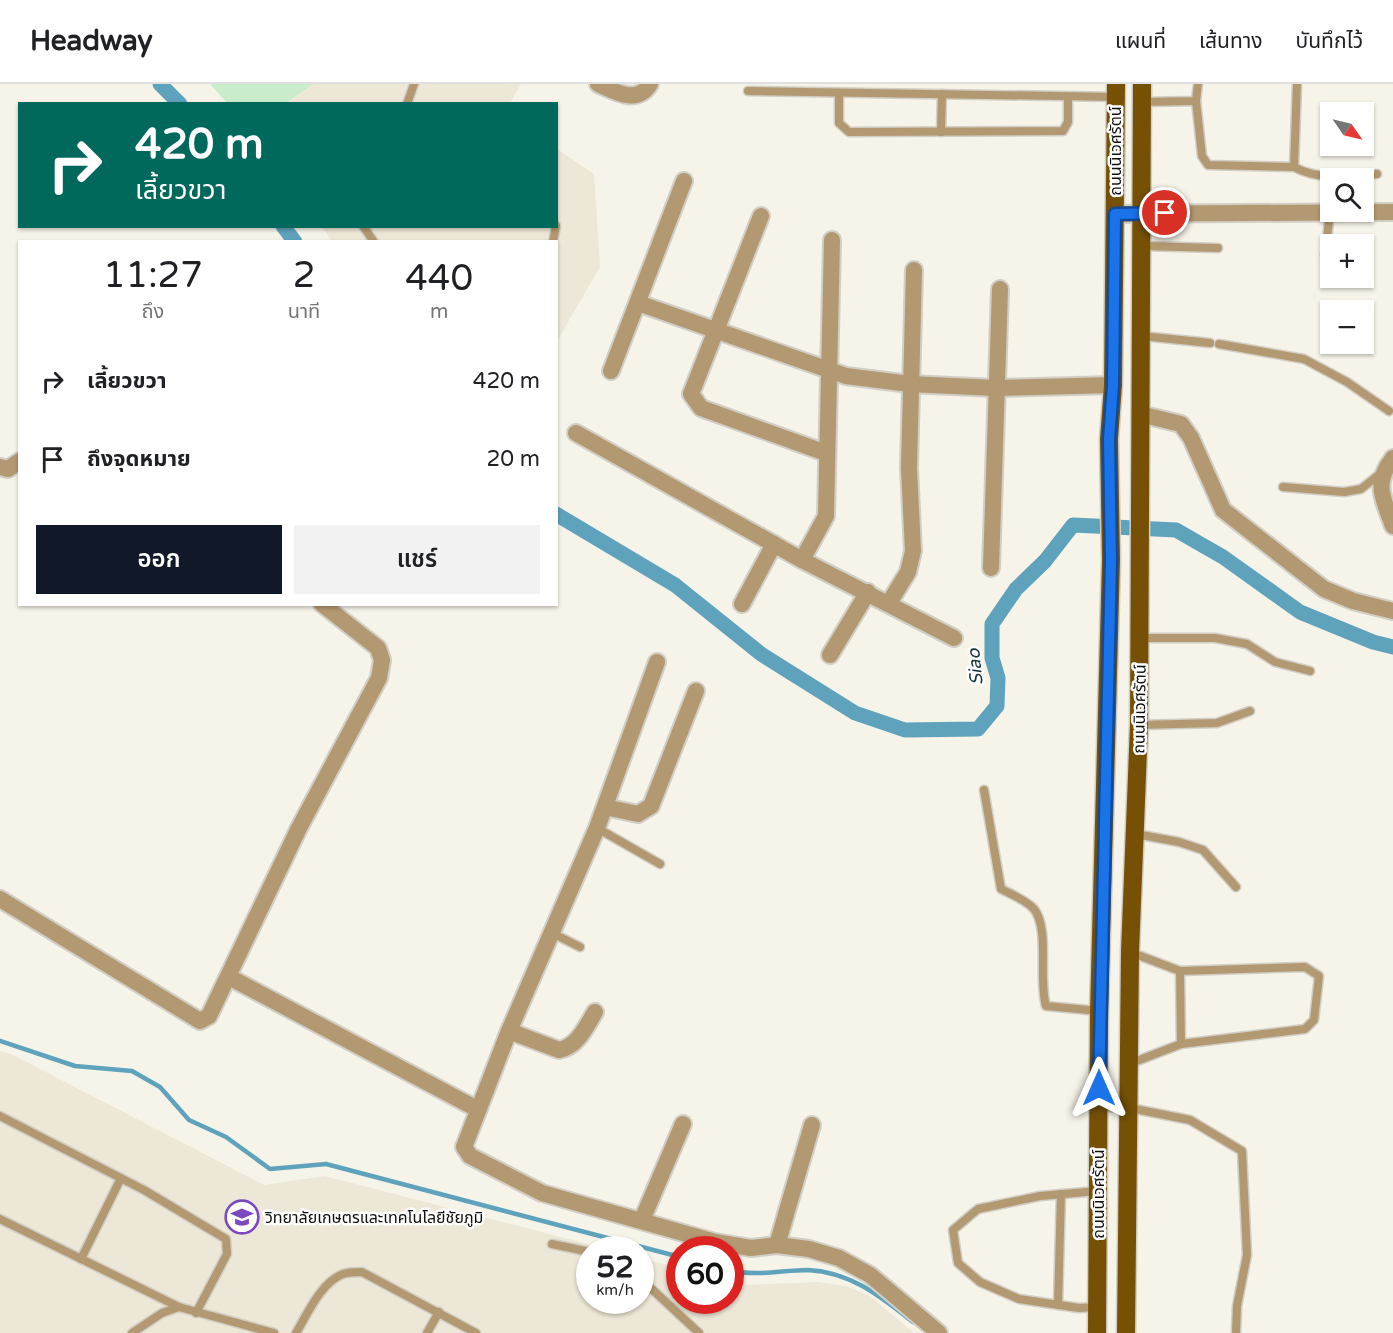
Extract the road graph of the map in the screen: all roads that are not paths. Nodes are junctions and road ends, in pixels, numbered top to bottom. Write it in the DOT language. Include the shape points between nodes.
graph roads {
  1 [pos="414,84"];
  2 [pos="598,84"];
  3 [pos="651,84"];
  4 [pos="1198,84"];
  5 [pos="1297,84"];
  6 [pos="748,91"];
  7 [pos="1116,91"];
  8 [pos="839,93"];
  9 [pos="1142,93"];
  10 [pos="942,94"];
  11 [pos="1068,97"];
  12 [pos="1196,101"];
  13 [pos="408,102"];
  14 [pos="941,132"];
  15 [pos="1294,167"];
  16 [pos="1377,174"];
  17 [pos="684,181"];
  18 [pos="1374,212"];
  19 [pos="1393,212"];
  20 [pos="1141,213"];
  21 [pos="1320,213"];
  22 [pos="1115,214"];
  23 [pos="761,216"];
  24 [pos="832,240"];
  25 [pos="1142,246"];
  26 [pos="1218,248"];
  27 [pos="914,270"];
  28 [pos="1000,289"];
  29 [pos="638,303"];
  30 [pos="714,329"];
  31 [pos="1142,336"];
  32 [pos="611,371"];
  33 [pos="828,371"];
  34 [pos="910,384"];
  35 [pos="1113,385"];
  36 [pos="995,388"];
  37 [pos="1389,411"];
  38 [pos="1140,414"];
  39 [pos="576,433"];
  40 [pos="826,453"];
  41 [pos="1393,458"];
  42 [pos="18,462"];
  43 [pos="0,467"];
  44 [pos="1382,473"];
  45 [pos="1283,487"];
  46 [pos="1393,526"];
  47 [pos="774,544"];
  48 [pos="802,560"];
  49 [pos="991,568"];
  50 [pos="868,592"];
  51 [pos="889,603"];
  52 [pos="742,604"];
  53 [pos="325,606"];
  54 [pos="1393,611"];
  55 [pos="954,638"];
  56 [pos="1140,638"];
  57 [pos="830,656"];
  58 [pos="657,662"];
  59 [pos="1310,671"];
  60 [pos="696,691"];
  61 [pos="1250,711"];
  62 [pos="1139,725"];
  63 [pos="984,790"];
  64 [pos="605,807"];
  65 [pos="597,828"];
  66 [pos="1136,834"];
  67 [pos="660,864"];
  68 [pos="1236,887"];
  69 [pos="0,900"];
  70 [pos="552,933"];
  71 [pos="580,947"];
  72 [pos="1130,952"];
  73 [pos="1180,971"];
  74 [pos="229,977"];
  75 [pos="1099,1011"];
  76 [pos="595,1012"];
  77 [pos="509,1031"];
  78 [pos="1181,1044"];
  79 [pos="1130,1064"];
  80 [pos="1099,1107"];
  81 [pos="1130,1108"];
  82 [pos="477,1109"];
  83 [pos="0,1116"];
  84 [pos="683,1124"];
  85 [pos="812,1125"];
  86 [pos="121,1178"];
  87 [pos="1098,1191"];
  88 [pos="1061,1194"];
  89 [pos="0,1219"];
  90 [pos="642,1220"];
  91 [pos="552,1244"];
  92 [pos="777,1245"];
  93 [pos="576,1249"];
  94 [pos="81,1259"];
  95 [pos="654,1291"];
  96 [pos="1058,1305"];
  97 [pos="179,1307"];
  98 [pos="1097,1307"];
  99 [pos="439,1312"];
  100 [pos="196,1313"];
  101 [pos="132,1333"];
  102 [pos="273,1333"];
  103 [pos="296,1333"];
  104 [pos="428,1333"];
  105 [pos="476,1333"];
  106 [pos="699,1333"];
  107 [pos="939,1333"];
  108 [pos="1097,1333"];
  109 [pos="1126,1333"];
  110 [pos="1236,1333"];
  1 -- 13 [label="lane"];
  2 -- 3 [label="street" via="624,95 638,96"];
  4 -- 12 [label="lane"];
  5 -- 15 [label="lane"];
  6 -- 8 [label="lane"];
  7 -- 11 [label="lane"];
  7 -- 22 [label="main road, ถนนนิเวศรัตน์"];
  8 -- 10 [label="lane"];
  8 -- 14 [label="lane" via="839,123 849,132"];
  9 -- 12 [label="lane"];
  9 -- 20 [label="main road, ถนนนิเวศรัตน์"];
  10 -- 11 [label="lane"];
  10 -- 14 [label="lane"];
  11 -- 14 [label="lane" via="1068,122 1063,131"];
  12 -- 15 [label="lane" via="1203,156 1208,165"];
  15 -- 16 [label="lane" via="1308,175"];
  17 -- 29 [label="street"];
  18 -- 19 [label="street"];
  20 -- 21 [label="street"];
  20 -- 22 [label="street"];
  20 -- 25 [label="main road, ถนนนิเวศรัตน์"];
  22 -- 35 [label="main road, ถนนนิเวศรัตน์"];
  23 -- 30 [label="street"];
  24 -- 33 [label="street"];
  25 -- 26 [label="lane"];
  25 -- 31 [label="main road, ถนนนิเวศรัตน์"];
  27 -- 34 [label="street"];
  28 -- 36 [label="street"];
  29 -- 30 [label="street"];
  29 -- 32 [label="street"];
  30 -- 33 [label="street"];
  30 -- 40 [label="street" via="694,382 693,400 701,408"];
  31 -- 37 [label="lane" via="1304,358"];
  31 -- 38 [label="main road, ถนนนิเวศรัตน์"];
  33 -- 34 [label="street"];
  33 -- 40 [label="street"];
  34 -- 36 [label="street"];
  34 -- 51 [label="street" via="913,551 908,572"];
  35 -- 36 [label="street"];
  35 -- 75 [label="main road, ถนนนิเวศรัตน์"];
  36 -- 49 [label="street"];
  38 -- 54 [label="street" via="1181,424 1223,510 1281,557 1324,589"];
  38 -- 56 [label="main road, ถนนนิเวศรัตน์"];
  39 -- 47 [label="street"];
  40 -- 48 [label="street" via="825,522"];
  41 -- 44 [label="street"];
  42 -- 43 [label="street" via="9,469"];
  44 -- 45 [label="lane" via="1361,489 1344,492"];
  44 -- 46 [label="street" via="1381,496"];
  47 -- 48 [label="street"];
  47 -- 52 [label="street"];
  48 -- 50 [label="street"];
  50 -- 51 [label="street"];
  50 -- 57 [label="street"];
  51 -- 55 [label="street"];
  53 -- 74 [label="street" via="378,648 382,660 379,678 299,828"];
  56 -- 59 [label="lane" via="1215,638 1247,644 1275,662"];
  56 -- 62 [label="main road, ถนนนิเวศรัตน์"];
  58 -- 64 [label="street"];
  60 -- 64 [label="street" via="651,806 638,814"];
  61 -- 62 [label="lane" via="1217,723"];
  62 -- 66 [label="main road, ถนนนิเวศรัตน์"];
  63 -- 75 [label="lane" via="1001,889 1034,909 1041,927 1042,992 1046,1006"];
  64 -- 65 [label="street"];
  65 -- 67 [label="lane"];
  65 -- 70 [label="street"];
  66 -- 68 [label="lane" via="1203,850"];
  66 -- 72 [label="main road, ถนนนิเวศรัตน์"];
  69 -- 74 [label="street" via="200,1021 209,1016"];
  70 -- 71 [label="lane"];
  70 -- 77 [label="street"];
  72 -- 73 [label="lane"];
  72 -- 79 [label="main road, ถนนนิเวศรัตน์"];
  73 -- 78 [label="lane"];
  73 -- 78 [label="lane" via="1305,967 1319,976 1314,1020 1305,1029"];
  74 -- 82 [label="street"];
  75 -- 80 [label="main road, ถนนนิเวศรัตน์"];
  76 -- 77 [label="street" via="567,1049 559,1050"];
  77 -- 82 [label="street"];
  78 -- 79 [label="lane"];
  79 -- 81 [label="main road, ถนนนิเวศรัตน์"];
  80 -- 81 [label="lane"];
  80 -- 87 [label="main road, ถนนนิเวศรัตน์"];
  81 -- 109 [label="main road, ถนนนิเวศรัตน์"];
  81 -- 110 [label="lane" via="1190,1120 1242,1151 1247,1255"];
  82 -- 90 [label="street" via="464,1147 470,1156 542,1193"];
  83 -- 86 [label="lane"];
  84 -- 90 [label="street"];
  85 -- 92 [label="street"];
  86 -- 94 [label="lane"];
  86 -- 100 [label="lane" via="226,1239 227,1254"];
  87 -- 88 [label="lane"];
  87 -- 98 [label="main road, ถนนนิเวศรัตน์"];
  88 -- 96 [label="lane"];
  88 -- 96 [label="lane" via="978,1209 953,1230 958,1263 980,1282 1018,1299"];
  89 -- 94 [label="lane"];
  90 -- 92 [label="street" via="715,1242 752,1248"];
  91 -- 93 [label="lane"];
  92 -- 107 [label="street" via="839,1258 870,1275"];
  94 -- 97 [label="lane"];
  95 -- 106 [label="lane"];
  96 -- 98 [label="lane"];
  97 -- 100 [label="lane"];
  97 -- 101 [label="lane"];
  98 -- 108 [label="main road, ถนนนิเวศรัตน์"];
  99 -- 103 [label="lane" via="362,1272 342,1274 322,1292"];
  99 -- 104 [label="lane"];
  99 -- 105 [label="lane"];
  100 -- 102 [label="lane"];
}
